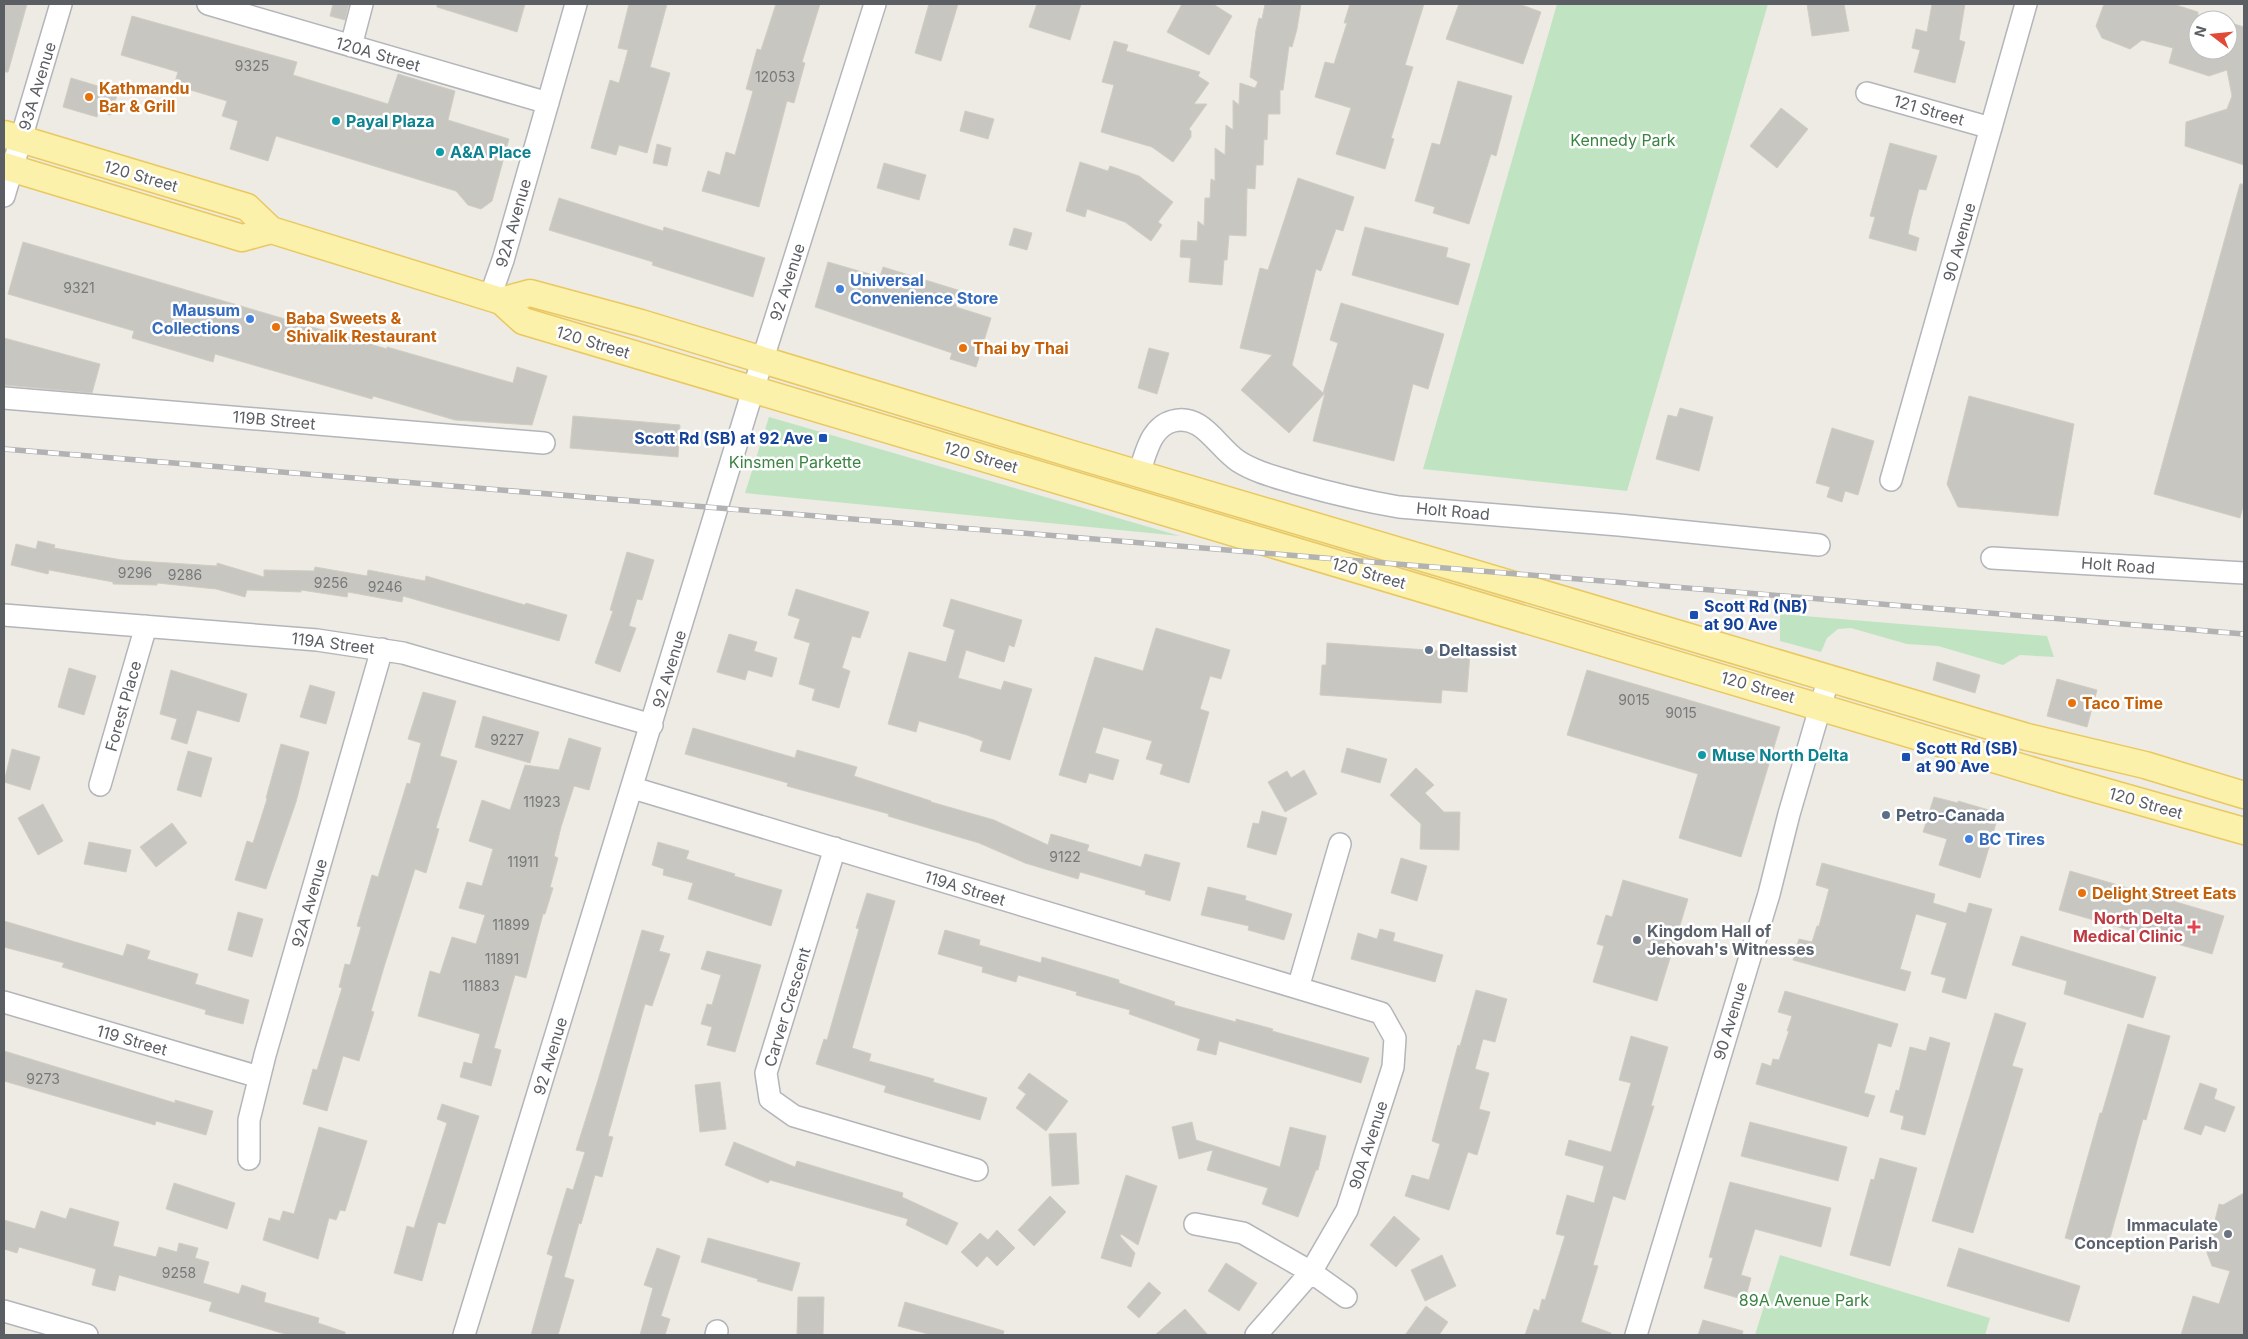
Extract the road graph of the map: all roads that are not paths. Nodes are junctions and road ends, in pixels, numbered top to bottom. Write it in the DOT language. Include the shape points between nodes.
graph roads {
  1 [pos="61,4"];
  2 [pos="208,4"];
  3 [pos="362,4"];
  4 [pos="576,4"];
  5 [pos="875,4"];
  6 [pos="2026,4"];
  7 [pos="351,46"];
  8 [pos="1868,93"];
  9 [pos="548,103"];
  10 [pos="1992,128"];
  11 [pos="12,136"];
  12 [pos="8,168"];
  13 [pos="4,196"];
  14 [pos="271,230"];
  15 [pos="496,299"];
  16 [pos="763,358"];
  17 [pos="753,390"];
  18 [pos="4,398"];
  19 [pos="544,442"];
  20 [pos="1139,473"];
  21 [pos="1890,480"];
  22 [pos="1128,502"];
  23 [pos="1819,545"];
  24 [pos="1992,558"];
  25 [pos="2244,573"];
  26 [pos="1575,604"];
  27 [pos="4,615"];
  28 [pos="1516,616"];
  29 [pos="146,626"];
  30 [pos="382,649"];
  31 [pos="1828,677"];
  32 [pos="1821,706"];
  33 [pos="652,725"];
  34 [pos="100,786"];
  35 [pos="633,788"];
  36 [pos="2244,795"];
  37 [pos="2244,831"];
  38 [pos="1340,844"];
  39 [pos="834,848"];
  40 [pos="1298,988"];
  41 [pos="4,1002"];
  42 [pos="1381,1013"];
  43 [pos="259,1077"];
  44 [pos="249,1159"];
  45 [pos="977,1170"];
  46 [pos="1195,1224"];
  47 [pos="1311,1272"];
  48 [pos="1346,1297"];
  49 [pos="4,1311"];
  50 [pos="86,1335"];
  51 [pos="464,1335"];
  52 [pos="1256,1335"];
  53 [pos="1636,1335"];
  1 -- 11 [label="street, 93A Avenue"];
  2 -- 7 [label="street, 120A Street"];
  3 -- 7 [label="street"];
  4 -- 9 [label="street, 92A Avenue"];
  5 -- 16 [label="street, 92 Avenue"];
  6 -- 10 [label="street, 90 Avenue"];
  7 -- 9 [label="street, 120A Street"];
  8 -- 10 [label="street, 121 Street"];
  9 -- 15 [label="street, 92A Avenue"];
  10 -- 21 [label="street, 90 Avenue"];
  11 -- 12 [label="street, 93A Avenue"];
  11 -- 14 [label="main road, 120 Street" via="248,207"];
  12 -- 13 [label="street, 93A Avenue"];
  12 -- 14 [label="main road, 120 Street" via="242,238"];
  14 -- 15 [label="main road, 120 Street"];
  15 -- 16 [label="main road, 120 Street" via="530,293"];
  15 -- 17 [label="main road, 120 Street" via="523,321"];
  16 -- 17 [label="street, 92 Avenue"];
  16 -- 20 [label="main road, 120 Street"];
  17 -- 22 [label="main road, 120 Street"];
  17 -- 33 [label="street, 92 Avenue"];
  18 -- 19 [label="street, 119B Street"];
  20 -- 22 [label="main road"];
  20 -- 23 [label="street, Holt Road" via="1157,431 1172,421 1184,420 1205,429 1229,454 1246,465 1281,479 1367,502"];
  20 -- 26 [label="main road, 120 Street"];
  22 -- 28 [label="main road, 120 Street"];
  24 -- 25 [label="street, Holt Road"];
  26 -- 28 [label="main road" via="1550,610 1532,607"];
  26 -- 31 [label="main road, 120 Street"];
  27 -- 29 [label="street, 119A Street"];
  28 -- 32 [label="main road, 120 Street"];
  29 -- 30 [label="street, 119A Street" via="317,640"];
  29 -- 34 [label="street, Forest Place"];
  30 -- 33 [label="street, 119A Street"];
  30 -- 43 [label="street, 92A Avenue"];
  31 -- 32 [label="street, 90 Avenue"];
  31 -- 36 [label="main road, 120 Street" via="2027,737"];
  32 -- 37 [label="main road, 120 Street"];
  32 -- 53 [label="street, 90 Avenue"];
  33 -- 35 [label="street, 92 Avenue"];
  35 -- 39 [label="street, 119A Street"];
  35 -- 51 [label="street, 92 Avenue"];
  38 -- 40 [label="street"];
  39 -- 40 [label="street, 119A Street"];
  39 -- 45 [label="street, Carver Crescent" via="766,1074 770,1099 794,1116"];
  40 -- 42 [label="street, 119A Street"];
  41 -- 43 [label="street, 119 Street"];
  42 -- 47 [label="street, 90A Avenue" via="1395,1038 1393,1067 1347,1210"];
  43 -- 44 [label="street, 92A Avenue" via="248,1129"];
  46 -- 47 [label="street" via="1243,1233"];
  47 -- 48 [label="street"];
  47 -- 52 [label="street, 90A Avenue"];
  49 -- 50 [label="street"];
}
